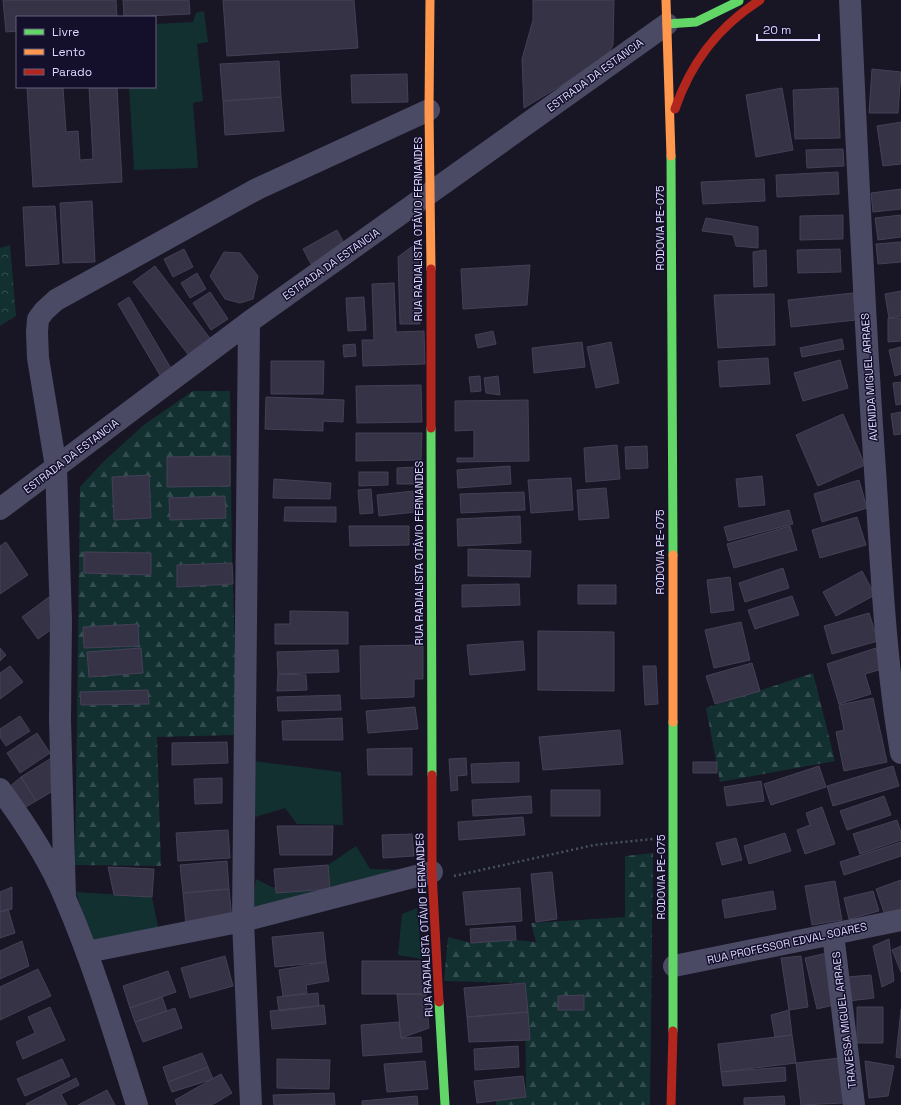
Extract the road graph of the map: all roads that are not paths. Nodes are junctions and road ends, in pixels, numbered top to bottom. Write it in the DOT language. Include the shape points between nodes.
graph roads {
  1 [pos="430,0"];
  2 [pos="666,0"];
  3 [pos="742,0"];
  4 [pos="760,0"];
  5 [pos="850,0"];
  6 [pos="672,15"];
  7 [pos="429,110"];
  8 [pos="671,122"];
  9 [pos="431,193"];
  10 [pos="249,322"];
  11 [pos="56,467"];
  12 [pos="0,509"];
  13 [pos="901,754"];
  14 [pos="0,789"];
  15 [pos="432,877"];
  16 [pos="65,897"];
  17 [pos="901,920"];
  18 [pos="243,921"];
  19 [pos="833,934"];
  20 [pos="86,952"];
  21 [pos="674,966"];
  22 [pos="137,1105"];
  23 [pos="251,1105"];
  24 [pos="445,1105"];
  25 [pos="671,1105"];
  26 [pos="854,1105"];
  1 -- 7 [label="main road, RUA RADIALISTA OTÁVIO FERNANDES"];
  2 -- 6 [label="main road, RODOVIA PE-075"];
  3 -- 6 [label="main road" via="696,22"];
  4 -- 8 [label="main road" via="745,8 718,31 697,58 681,89"];
  5 -- 13 [label="street, AVENIDA MIGUEL ARRAES" via="863,298 894,714"];
  6 -- 8 [label="main road, RODOVIA PE-075"];
  6 -- 9 [label="street, ESTRADA DA ESTANCIA"];
  7 -- 9 [label="main road, RUA RADIALISTA OTÁVIO FERNANDES"];
  7 -- 11 [label="street" via="257,189 56,300 44,311 38,319 38,358"];
  8 -- 21 [label="main road, RODOVIA PE-075"];
  9 -- 10 [label="street, ESTRADA DA ESTANCIA"];
  9 -- 15 [label="main road, RUA RADIALISTA OTÁVIO FERNANDES"];
  10 -- 11 [label="street, ESTRADA DA ESTANCIA"];
  10 -- 18 [label="street"];
  11 -- 12 [label="street, ESTRADA DA ESTANCIA"];
  11 -- 16 [label="street"];
  14 -- 16 [label="street" via="43,854"];
  15 -- 18 [label="street"];
  15 -- 24 [label="main road, RUA RADIALISTA OTÁVIO FERNANDES"];
  16 -- 20 [label="street"];
  17 -- 19 [label="street, RUA PROFESSOR EDVAL SOARES"];
  18 -- 20 [label="street"];
  18 -- 23 [label="street"];
  19 -- 21 [label="street, RUA PROFESSOR EDVAL SOARES"];
  19 -- 26 [label="street, TRAVESSA MIGUEL ARRAES"];
  20 -- 22 [label="street"];
  21 -- 25 [label="main road, RODOVIA PE-075"];
}
